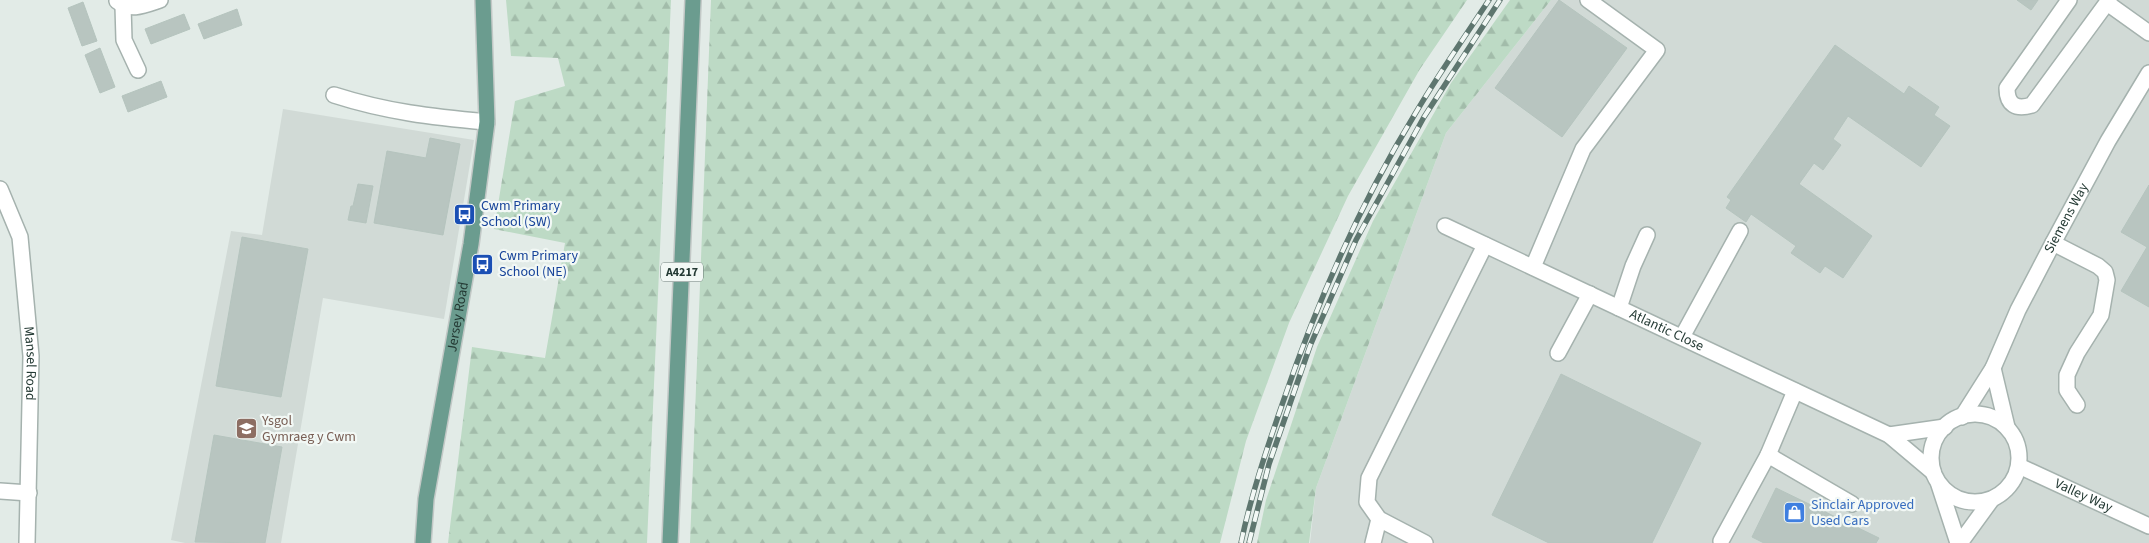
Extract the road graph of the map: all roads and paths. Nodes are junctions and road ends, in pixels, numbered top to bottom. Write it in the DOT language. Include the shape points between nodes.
graph roads {
  1 [pos="160,0"];
  2 [pos="484,0"];
  3 [pos="693,0"];
  4 [pos="1588,0"];
  5 [pos="2069,0"];
  6 [pos="2108,2"];
  7 [pos="120,3"];
  8 [pos="2149,33"];
  9 [pos="138,70"];
  10 [pos="2149,73"];
  11 [pos="334,95"];
  12 [pos="487,122"];
  13 [pos="0,189"];
  14 [pos="1445,226"];
  15 [pos="1740,231"];
  16 [pos="1647,235"];
  17 [pos="2053,243"];
  18 [pos="1485,245"];
  19 [pos="1533,267"];
  20 [pos="1590,294"];
  21 [pos="1619,308"];
  22 [pos="1682,337"];
  23 [pos="1558,354"];
  24 [pos="1993,368"];
  25 [pos="1795,391"];
  26 [pos="2077,405"];
  27 [pos="1962,417"];
  28 [pos="1945,427"];
  29 [pos="2006,427"];
  30 [pos="1889,435"];
  31 [pos="1768,456"];
  32 [pos="2019,466"];
  33 [pos="1936,478"];
  34 [pos="0,491"];
  35 [pos="29,493"];
  36 [pos="1992,499"];
  37 [pos="1852,504"];
  38 [pos="1379,520"];
  39 [pos="2149,526"];
  40 [pos="1721,541"];
  41 [pos="27,543"];
  42 [pos="423,543"];
  43 [pos="670,543"];
  44 [pos="1373,543"];
  45 [pos="1425,543"];
  46 [pos="1959,543"];
  1 -- 7 [label="street" via="138,7"];
  2 -- 12 [label="main road, Jersey Road"];
  3 -- 43 [label="main road, A4217"];
  4 -- 19 [label="street" via="1657,50 1583,149"];
  5 -- 6 [label="street" via="2006,88 2007,97 2014,106 2032,105"];
  6 -- 8 [label="street"];
  7 -- 9 [label="street" via="124,40"];
  10 -- 17 [label="street, Siemens Way"];
  11 -- 12 [label="street" via="391,111"];
  12 -- 42 [label="main road, Jersey Road" via="471,244 426,499"];
  13 -- 35 [label="street, Mansel Road" via="20,236 31,356"];
  14 -- 18 [label="street, Atlantic Close"];
  15 -- 22 [label="street"];
  16 -- 21 [label="street"];
  17 -- 24 [label="street, Siemens Way" via="2018,310"];
  17 -- 26 [label="street" via="2098,266 2105,272 2107,280 2101,315 2067,376 2067,390"];
  18 -- 19 [label="street, Atlantic Close"];
  18 -- 38 [label="street" via="1369,478 1368,502"];
  19 -- 20 [label="street, Atlantic Close"];
  20 -- 21 [label="street, Atlantic Close"];
  20 -- 23 [label="street"];
  21 -- 22 [label="street, Atlantic Close"];
  22 -- 25 [label="street, Atlantic Close"];
  24 -- 27 [label="street, Siemens Way"];
  24 -- 29 [label="street"];
  25 -- 30 [label="street, Atlantic Close"];
  25 -- 31 [label="street"];
  27 -- 28 [label="street"];
  27 -- 29 [label="street" via="1990,417"];
  28 -- 30 [label="street"];
  28 -- 33 [label="street" via="1933,448 1931,460"];
  29 -- 32 [label="street" via="2017,445"];
  30 -- 33 [label="street, Atlantic Close"];
  31 -- 37 [label="street"];
  31 -- 40 [label="street"];
  32 -- 36 [label="street" via="2010,486"];
  32 -- 39 [label="street, Valley Way"];
  33 -- 36 [label="street" via="1947,492 1968,502"];
  33 -- 46 [label="street"];
  34 -- 35 [label="street"];
  35 -- 41 [label="street, Mansel Road"];
  36 -- 46 [label="street"];
  38 -- 44 [label="street"];
  38 -- 45 [label="street"];
}
